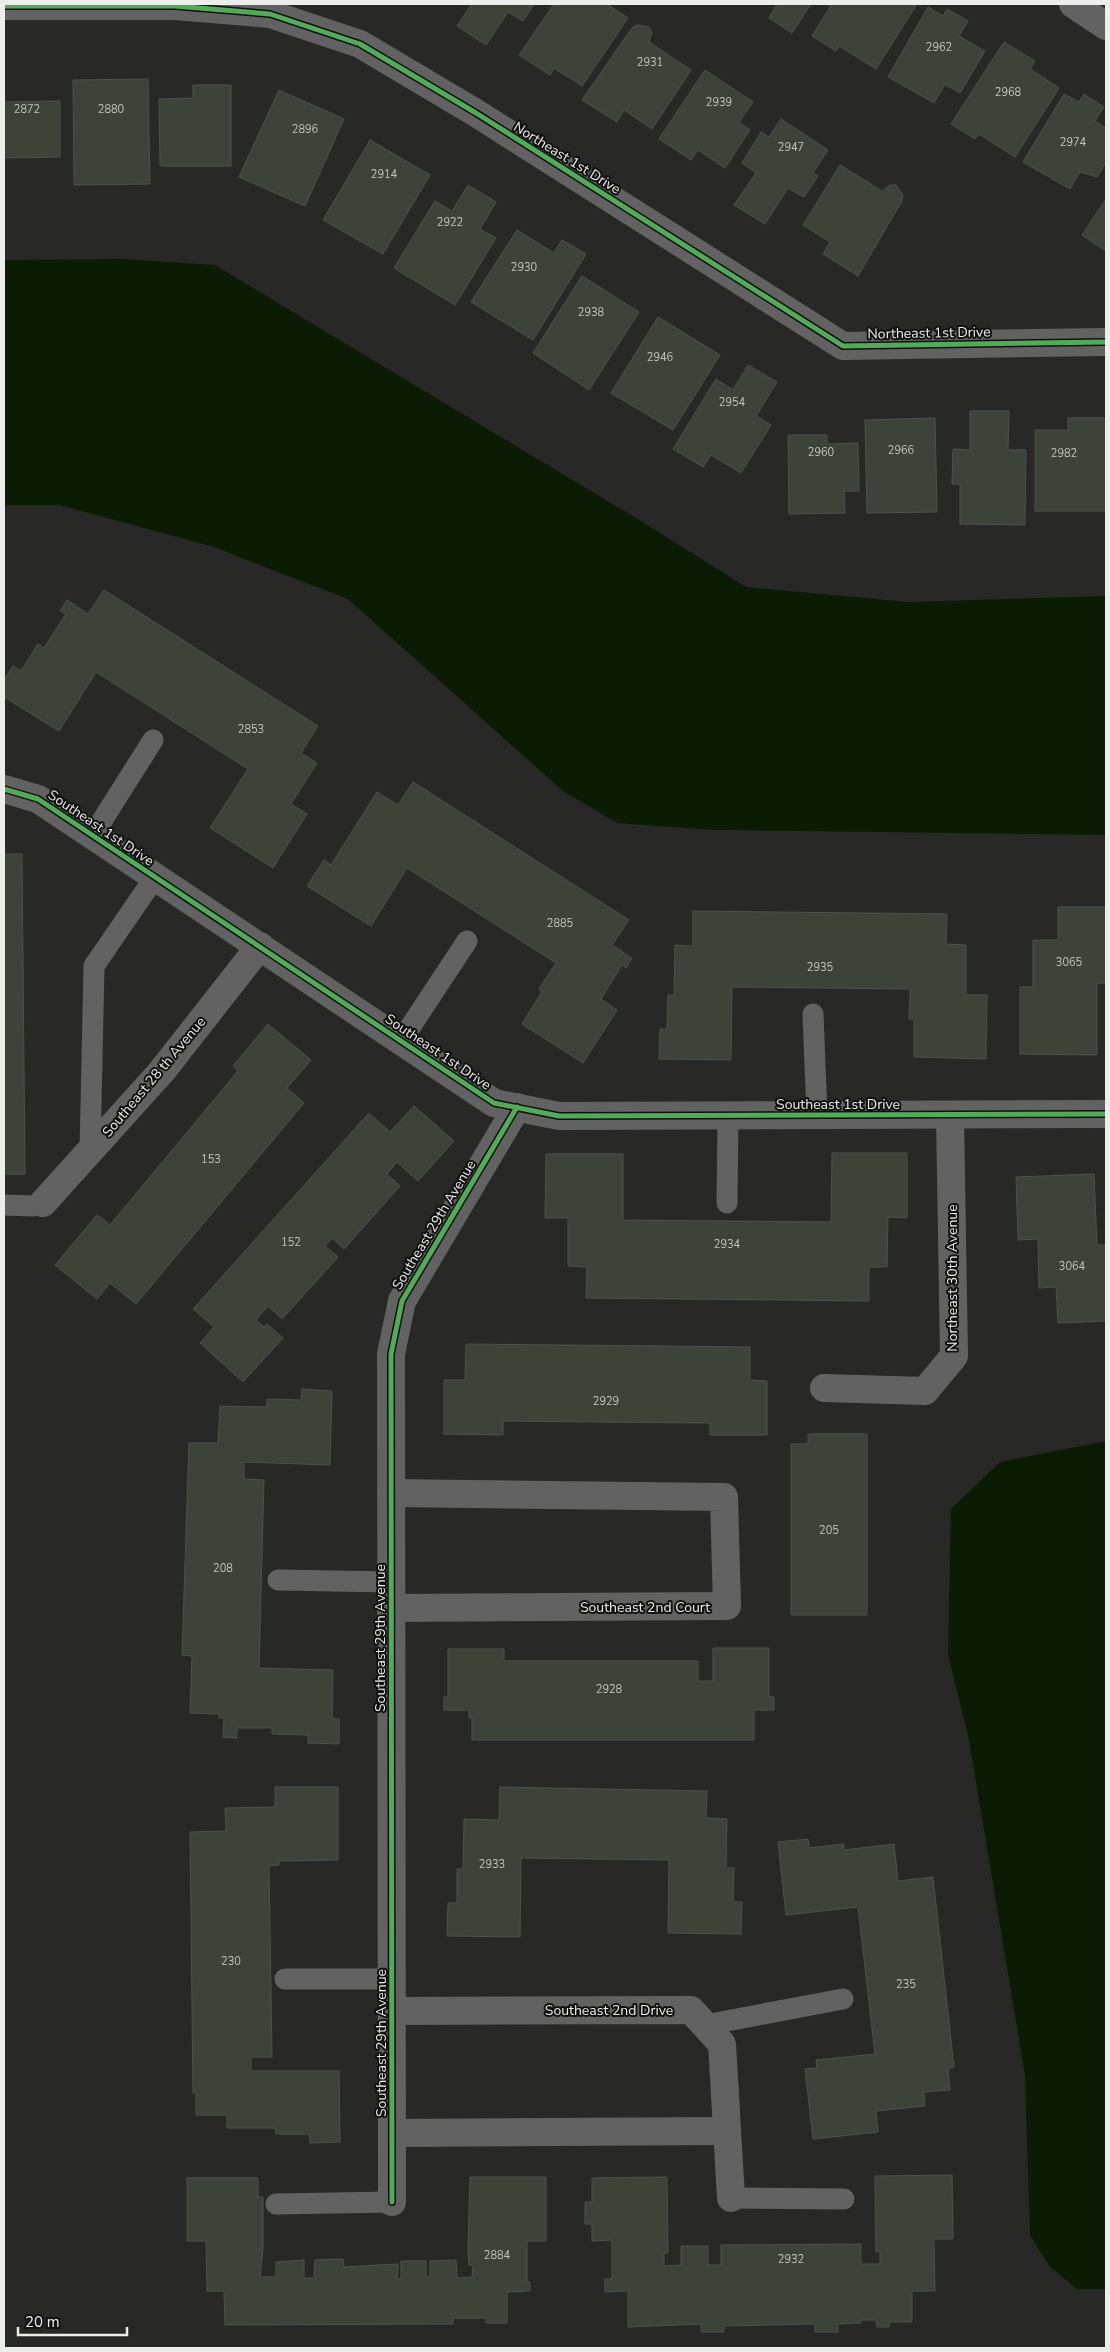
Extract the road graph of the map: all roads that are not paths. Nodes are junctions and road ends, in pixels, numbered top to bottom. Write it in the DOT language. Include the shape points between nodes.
graph roads {
  1 [pos="1073,4"];
  2 [pos="4,6"];
  3 [pos="1106,26"];
  4 [pos="1106,342"];
  5 [pos="153,740"];
  6 [pos="4,789"];
  7 [pos="93,835"];
  8 [pos="155,877"];
  9 [pos="467,941"];
  10 [pos="260,946"];
  11 [pos="813,1014"];
  12 [pos="401,1041"];
  13 [pos="517,1107"];
  14 [pos="1106,1114"];
  15 [pos="728,1115"];
  16 [pos="816,1115"];
  17 [pos="950,1115"];
  18 [pos="90,1153"];
  19 [pos="43,1203"];
  20 [pos="727,1203"];
  21 [pos="4,1205"];
  22 [pos="824,1388"];
  23 [pos="391,1492"];
  24 [pos="278,1580"];
  25 [pos="391,1595"];
  26 [pos="285,1979"];
  27 [pos="392,1979"];
  28 [pos="843,2000"];
  29 [pos="392,2011"];
  30 [pos="706,2025"];
  31 [pos="727,2132"];
  32 [pos="392,2133"];
  33 [pos="731,2198"];
  34 [pos="844,2199"];
  35 [pos="392,2202"];
  36 [pos="276,2204"];
  1 -- 3 [label="street"];
  2 -- 4 [label="street, Northeast 1st Drive" via="175,6 270,14 360,44 843,346"];
  5 -- 7 [label="lane"];
  6 -- 7 [label="street, Southeast 1st Drive" via="38,799"];
  7 -- 8 [label="street, Southeast 1st Drive"];
  8 -- 10 [label="street, Southeast 1st Drive"];
  8 -- 18 [label="lane" via="94,966"];
  9 -- 12 [label="lane"];
  10 -- 12 [label="street, Southeast 1st Drive"];
  10 -- 18 [label="street, Southeast 28 th Avenue" via="162,1071"];
  11 -- 16 [label="lane"];
  12 -- 13 [label="street, Southeast 1st Drive" via="494,1103"];
  13 -- 15 [label="street, Southeast 1st Drive" via="559,1116"];
  13 -- 23 [label="street, Southeast 29th Avenue" via="402,1302 391,1354"];
  14 -- 17 [label="street, Southeast 1st Drive"];
  15 -- 16 [label="street, Southeast 1st Drive"];
  15 -- 20 [label="lane"];
  16 -- 17 [label="street, Southeast 1st Drive"];
  17 -- 22 [label="street, Northeast 30th Avenue" via="954,1356 925,1391"];
  18 -- 19 [label="street, Southeast 28 th Avenue"];
  19 -- 21 [label="lane"];
  23 -- 25 [label="street, Southeast 29th Avenue"];
  23 -- 25 [label="street, Southeast 2nd Court" via="724,1497 727,1606"];
  24 -- 25 [label="lane"];
  25 -- 27 [label="street, Southeast 29th Avenue"];
  26 -- 27 [label="lane"];
  27 -- 29 [label="street, Southeast 29th Avenue"];
  28 -- 30 [label="lane"];
  29 -- 30 [label="street, Southeast 2nd Drive" via="691,2010"];
  29 -- 32 [label="street, Southeast 29th Avenue"];
  30 -- 31 [label="street, Southeast 2nd Drive" via="722,2044"];
  31 -- 32 [label="street"];
  31 -- 33 [label="street, Southeast 2nd Drive"];
  32 -- 35 [label="street, Southeast 29th Avenue"];
  33 -- 34 [label="lane"];
  35 -- 36 [label="lane"];
}
